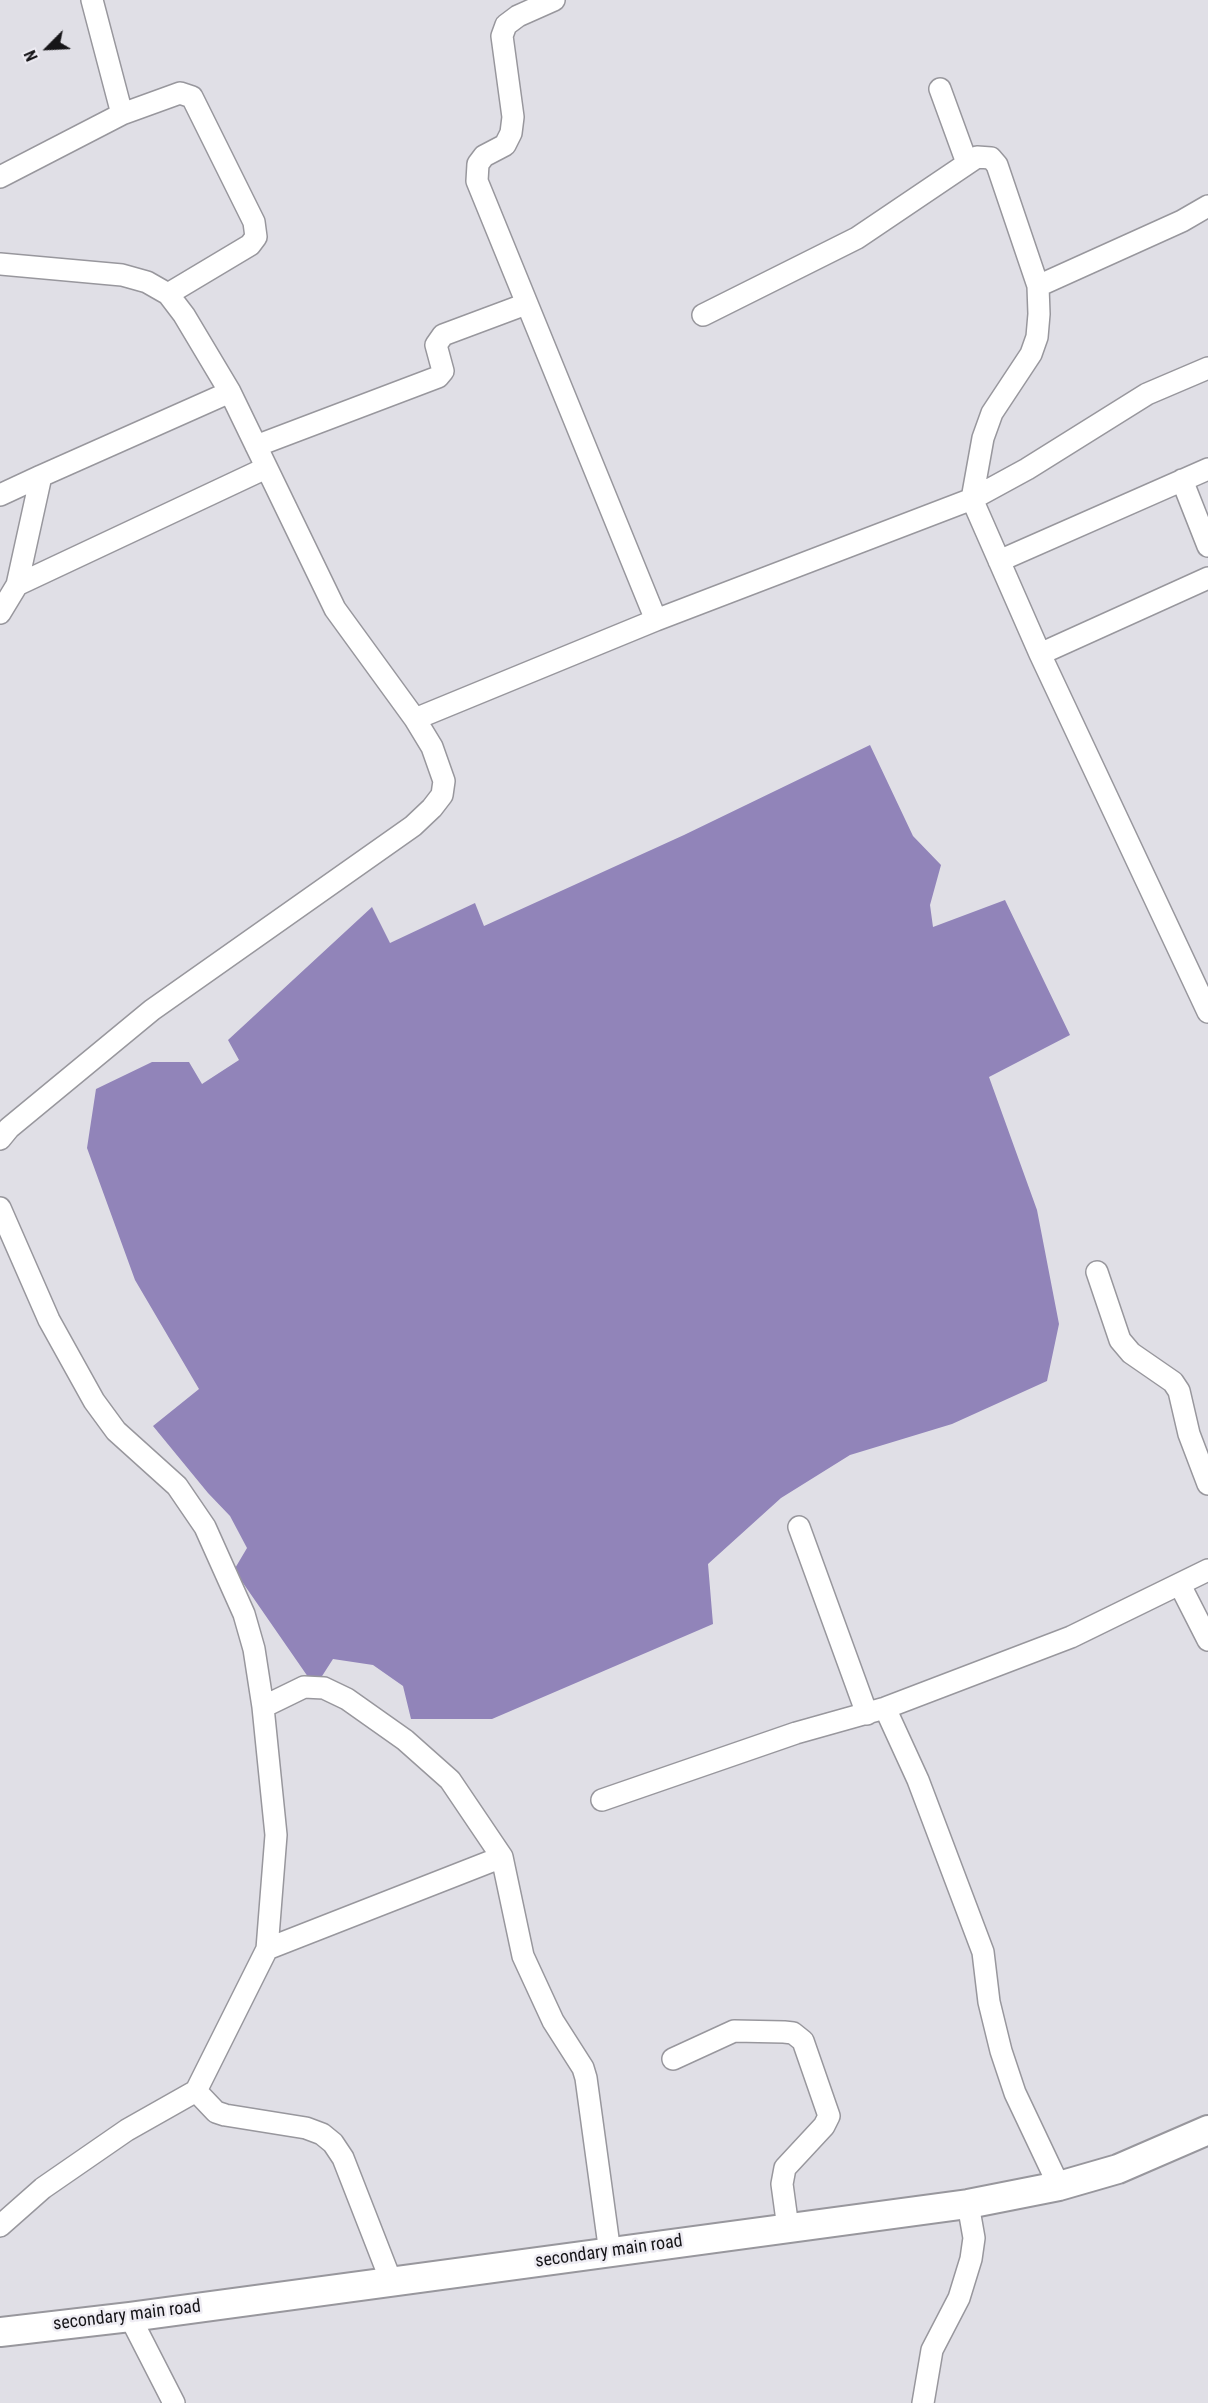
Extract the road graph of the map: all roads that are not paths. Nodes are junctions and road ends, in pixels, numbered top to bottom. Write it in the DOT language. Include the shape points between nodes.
graph roads {
  1 [pos="92,0"];
  2 [pos="554,0"];
  3 [pos="940,89"];
  4 [pos="122,114"];
  5 [pos="967,163"];
  6 [pos="0,177"];
  7 [pos="1208,206"];
  8 [pos="0,264"];
  9 [pos="1038,286"];
  10 [pos="168,294"];
  11 [pos="526,304"];
  12 [pos="703,315"];
  13 [pos="1208,368"];
  14 [pos="230,392"];
  15 [pos="256,446"];
  16 [pos="266,468"];
  17 [pos="1208,469"];
  18 [pos="41,476"];
  19 [pos="1182,480"];
  20 [pos="0,495"];
  21 [pos="972,499"];
  22 [pos="1208,546"];
  23 [pos="999,561"];
  24 [pos="1208,578"];
  25 [pos="17,585"];
  26 [pos="0,613"];
  27 [pos="656,620"];
  28 [pos="1040,654"];
  29 [pos="415,718"];
  30 [pos="1208,1012"];
  31 [pos="0,1139"];
  32 [pos="0,1208"];
  33 [pos="1097,1272"];
  34 [pos="1208,1484"];
  35 [pos="799,1527"];
  36 [pos="1208,1570"];
  37 [pos="1180,1585"];
  38 [pos="1208,1640"];
  39 [pos="263,1707"];
  40 [pos="876,1711"];
  41 [pos="602,1800"];
  42 [pos="502,1857"];
  43 [pos="267,1949"];
  44 [pos="673,2060"];
  45 [pos="196,2091"];
  46 [pos="1208,2130"];
  47 [pos="1059,2186"];
  48 [pos="968,2204"];
  49 [pos="0,2226"];
  50 [pos="788,2228"];
  51 [pos="610,2253"];
  52 [pos="391,2281"];
  53 [pos="130,2317"];
  54 [pos="3,2326"];
  55 [pos="174,2403"];
  56 [pos="923,2403"];
  1 -- 4 [label="street"];
  2 -- 11 [label="street" via="506,25 502,36 512,133 505,145 484,156 476,171"];
  3 -- 5 [label="street"];
  4 -- 6 [label="street"];
  4 -- 10 [label="street" via="180,93 192,97 257,231 250,245"];
  5 -- 9 [label="street" via="986,156 997,165"];
  5 -- 12 [label="street" via="857,238"];
  7 -- 9 [label="street"];
  8 -- 10 [label="street" via="122,275 147,282"];
  9 -- 21 [label="street" via="1037,337 1031,354 992,413 982,438"];
  10 -- 14 [label="street"];
  11 -- 15 [label="street" via="443,335 436,345 443,371 438,377"];
  11 -- 27 [label="street"];
  13 -- 21 [label="street" via="1147,394"];
  14 -- 15 [label="street"];
  14 -- 18 [label="street"];
  15 -- 16 [label="street"];
  16 -- 25 [label="street"];
  16 -- 29 [label="street" via="335,609"];
  17 -- 19 [label="street"];
  18 -- 20 [label="street"];
  18 -- 25 [label="street"];
  19 -- 22 [label="street"];
  19 -- 23 [label="street"];
  21 -- 23 [label="street"];
  21 -- 27 [label="street"];
  23 -- 28 [label="street"];
  24 -- 28 [label="street"];
  25 -- 26 [label="street"];
  27 -- 29 [label="street"];
  28 -- 30 [label="street"];
  29 -- 31 [label="street" via="432,747 444,781 442,795 432,808 152,1011"];
  32 -- 39 [label="street" via="49,1320 94,1401 117,1431 177,1486 205,1527 244,1614"];
  33 -- 34 [label="street" via="1120,1340 1179,1391"];
  35 -- 40 [label="street"];
  36 -- 37 [label="street"];
  37 -- 38 [label="street"];
  37 -- 40 [label="street" via="1071,1637"];
  39 -- 42 [label="street" via="304,1687 324,1688 347,1699 433,1762 450,1780"];
  39 -- 43 [label="street" via="276,1835"];
  40 -- 41 [label="street" via="709,1762"];
  40 -- 47 [label="street" via="918,1780 983,1952 1001,2051"];
  42 -- 43 [label="street"];
  42 -- 51 [label="street" via="523,1956 586,2078"];
  43 -- 45 [label="street"];
  44 -- 50 [label="street" via="734,2031 793,2033 802,2041 830,2116 785,2168 782,2184"];
  45 -- 49 [label="street" via="127,2130 43,2188"];
  45 -- 52 [label="street" via="216,2112 306,2128 333,2143 347,2168"];
  46 -- 47 [label="main road, secondary main road" via="1118,2169"];
  47 -- 48 [label="main road, secondary main road"];
  48 -- 50 [label="main road, secondary main road"];
  48 -- 56 [label="street" via="974,2238 971,2259 959,2298 932,2350"];
  50 -- 51 [label="main road, secondary main road"];
  51 -- 52 [label="main road, secondary main road"];
  52 -- 53 [label="main road, secondary main road"];
  53 -- 54 [label="main road, secondary main road"];
  53 -- 55 [label="street"];
}
